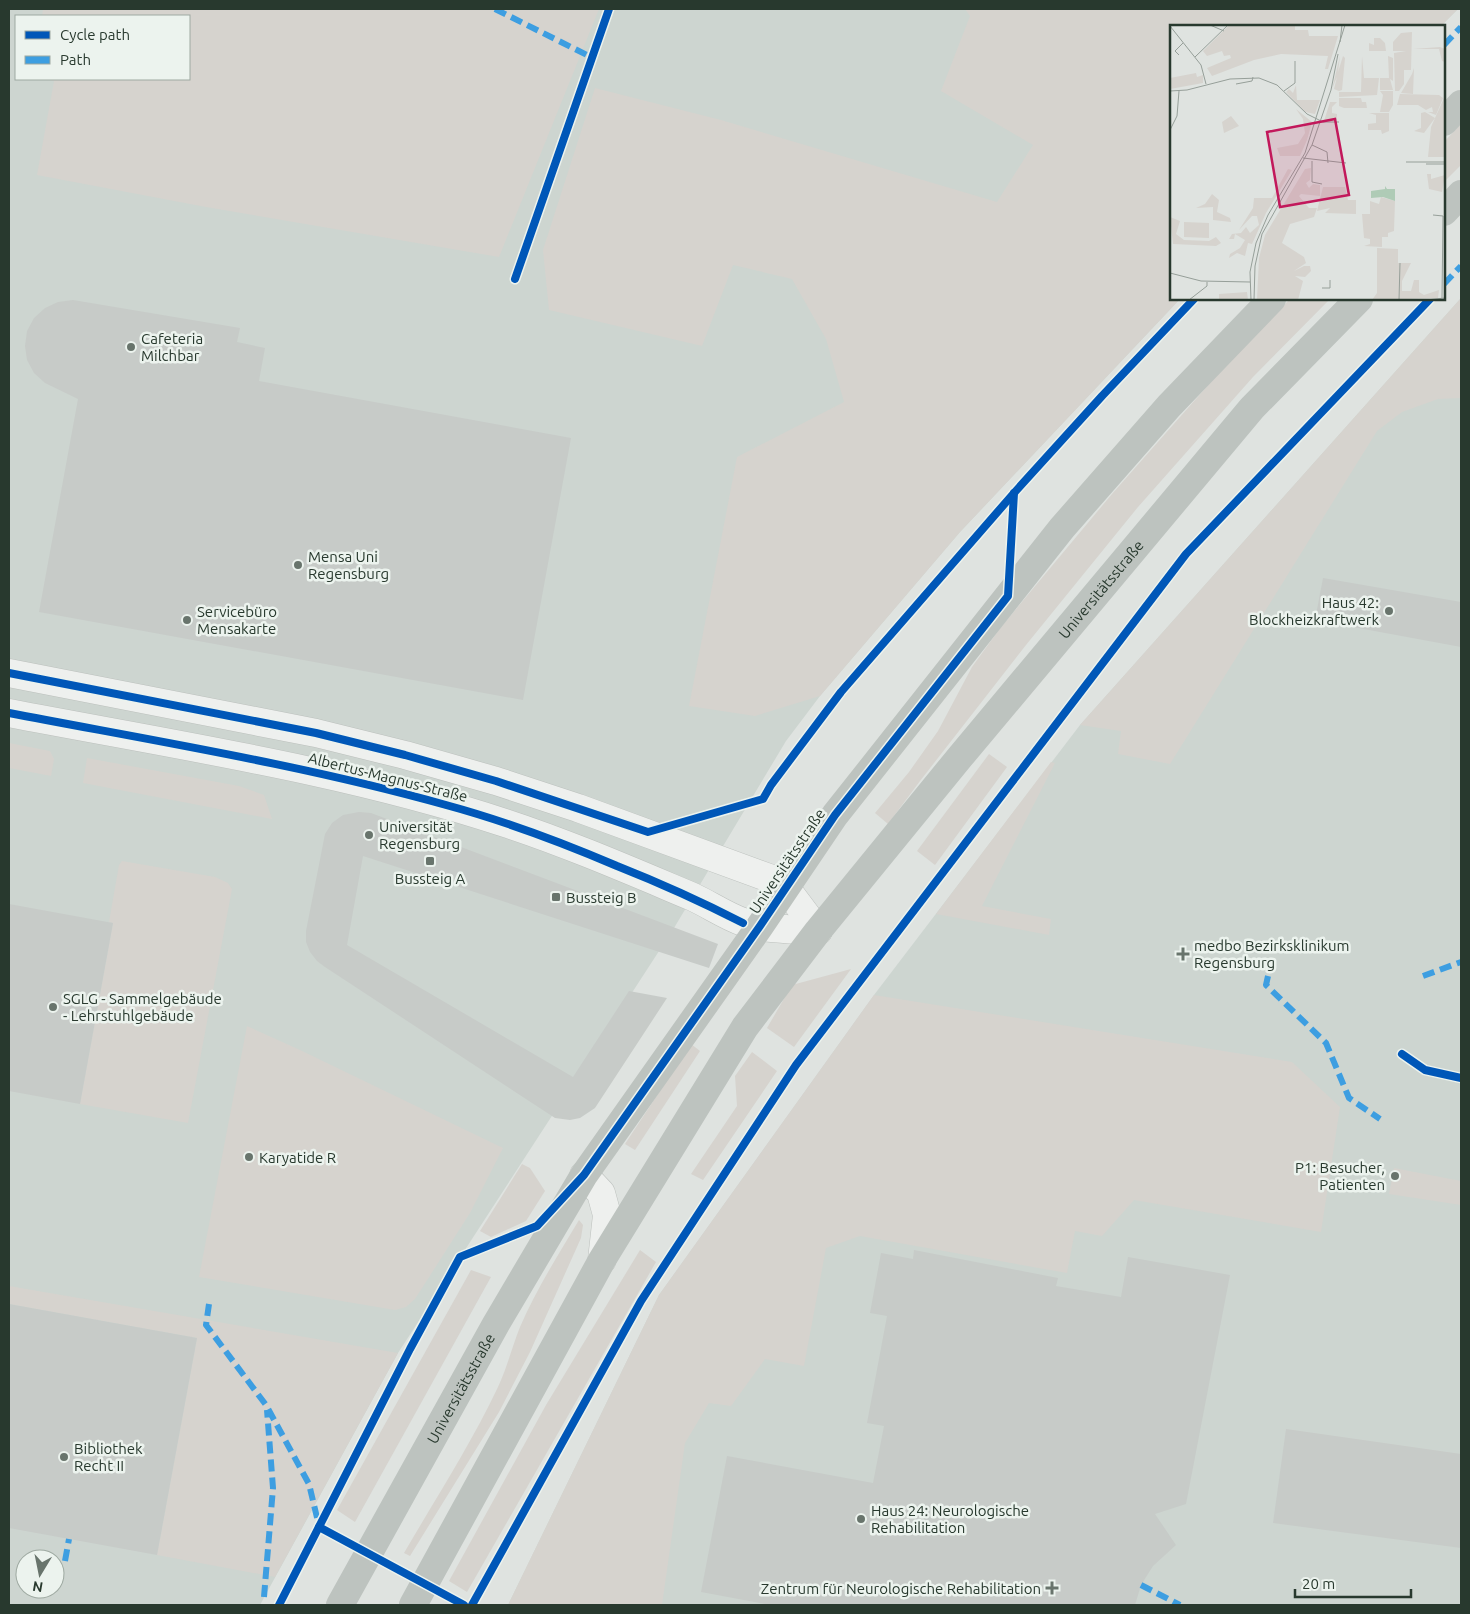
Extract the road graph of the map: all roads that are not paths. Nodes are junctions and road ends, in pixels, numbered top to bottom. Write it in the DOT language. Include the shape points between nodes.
graph roads {
  1 [pos="1461,104"];
  2 [pos="1445,121"];
  3 [pos="1461,194"];
  4 [pos="1445,211"];
  5 [pos="1271,300"];
  6 [pos="1358,300"];
  7 [pos="9,673"];
  8 [pos="9,713"];
  9 [pos="316,733"];
  10 [pos="310,771"];
  11 [pos="785,887"];
  12 [pos="760,926"];
  13 [pos="818,930"];
  14 [pos="584,1175"];
  15 [pos="602,1260"];
  16 [pos="340,1605"];
  17 [pos="414,1605"];
  1 -- 2 [label="street"];
  3 -- 4 [label="street"];
  5 -- 11 [label="street, Universitätsstraße" via="1169,406 1062,528 835,815"];
  6 -- 13 [label="street, Universitätsstraße" via="1252,408"];
  7 -- 9 [label="street, Albertus-Magnus-Straße"];
  8 -- 10 [label="street, Albertus-Magnus-Straße"];
  9 -- 10 [label="street, Albertus-Magnus-Straße"];
  9 -- 11 [label="street, Albertus-Magnus-Straße" via="505,784 648,832 772,878"];
  10 -- 12 [label="street, Albertus-Magnus-Straße" via="506,823 568,845 743,922"];
  11 -- 12 [label="street, Universitätsstraße"];
  11 -- 13 [label="street, Albertus-Magnus-Straße"];
  12 -- 13 [label="street, Albertus-Magnus-Straße"];
  12 -- 14 [label="street, Universitätsstraße"];
  13 -- 15 [label="street, Universitätsstraße" via="745,1027"];
  14 -- 15 [label="street, Universitätsstraße" via="601,1193 608,1215"];
  14 -- 16 [label="street, Universitätsstraße" via="496,1324"];
  15 -- 17 [label="street, Universitätsstraße"];
}
